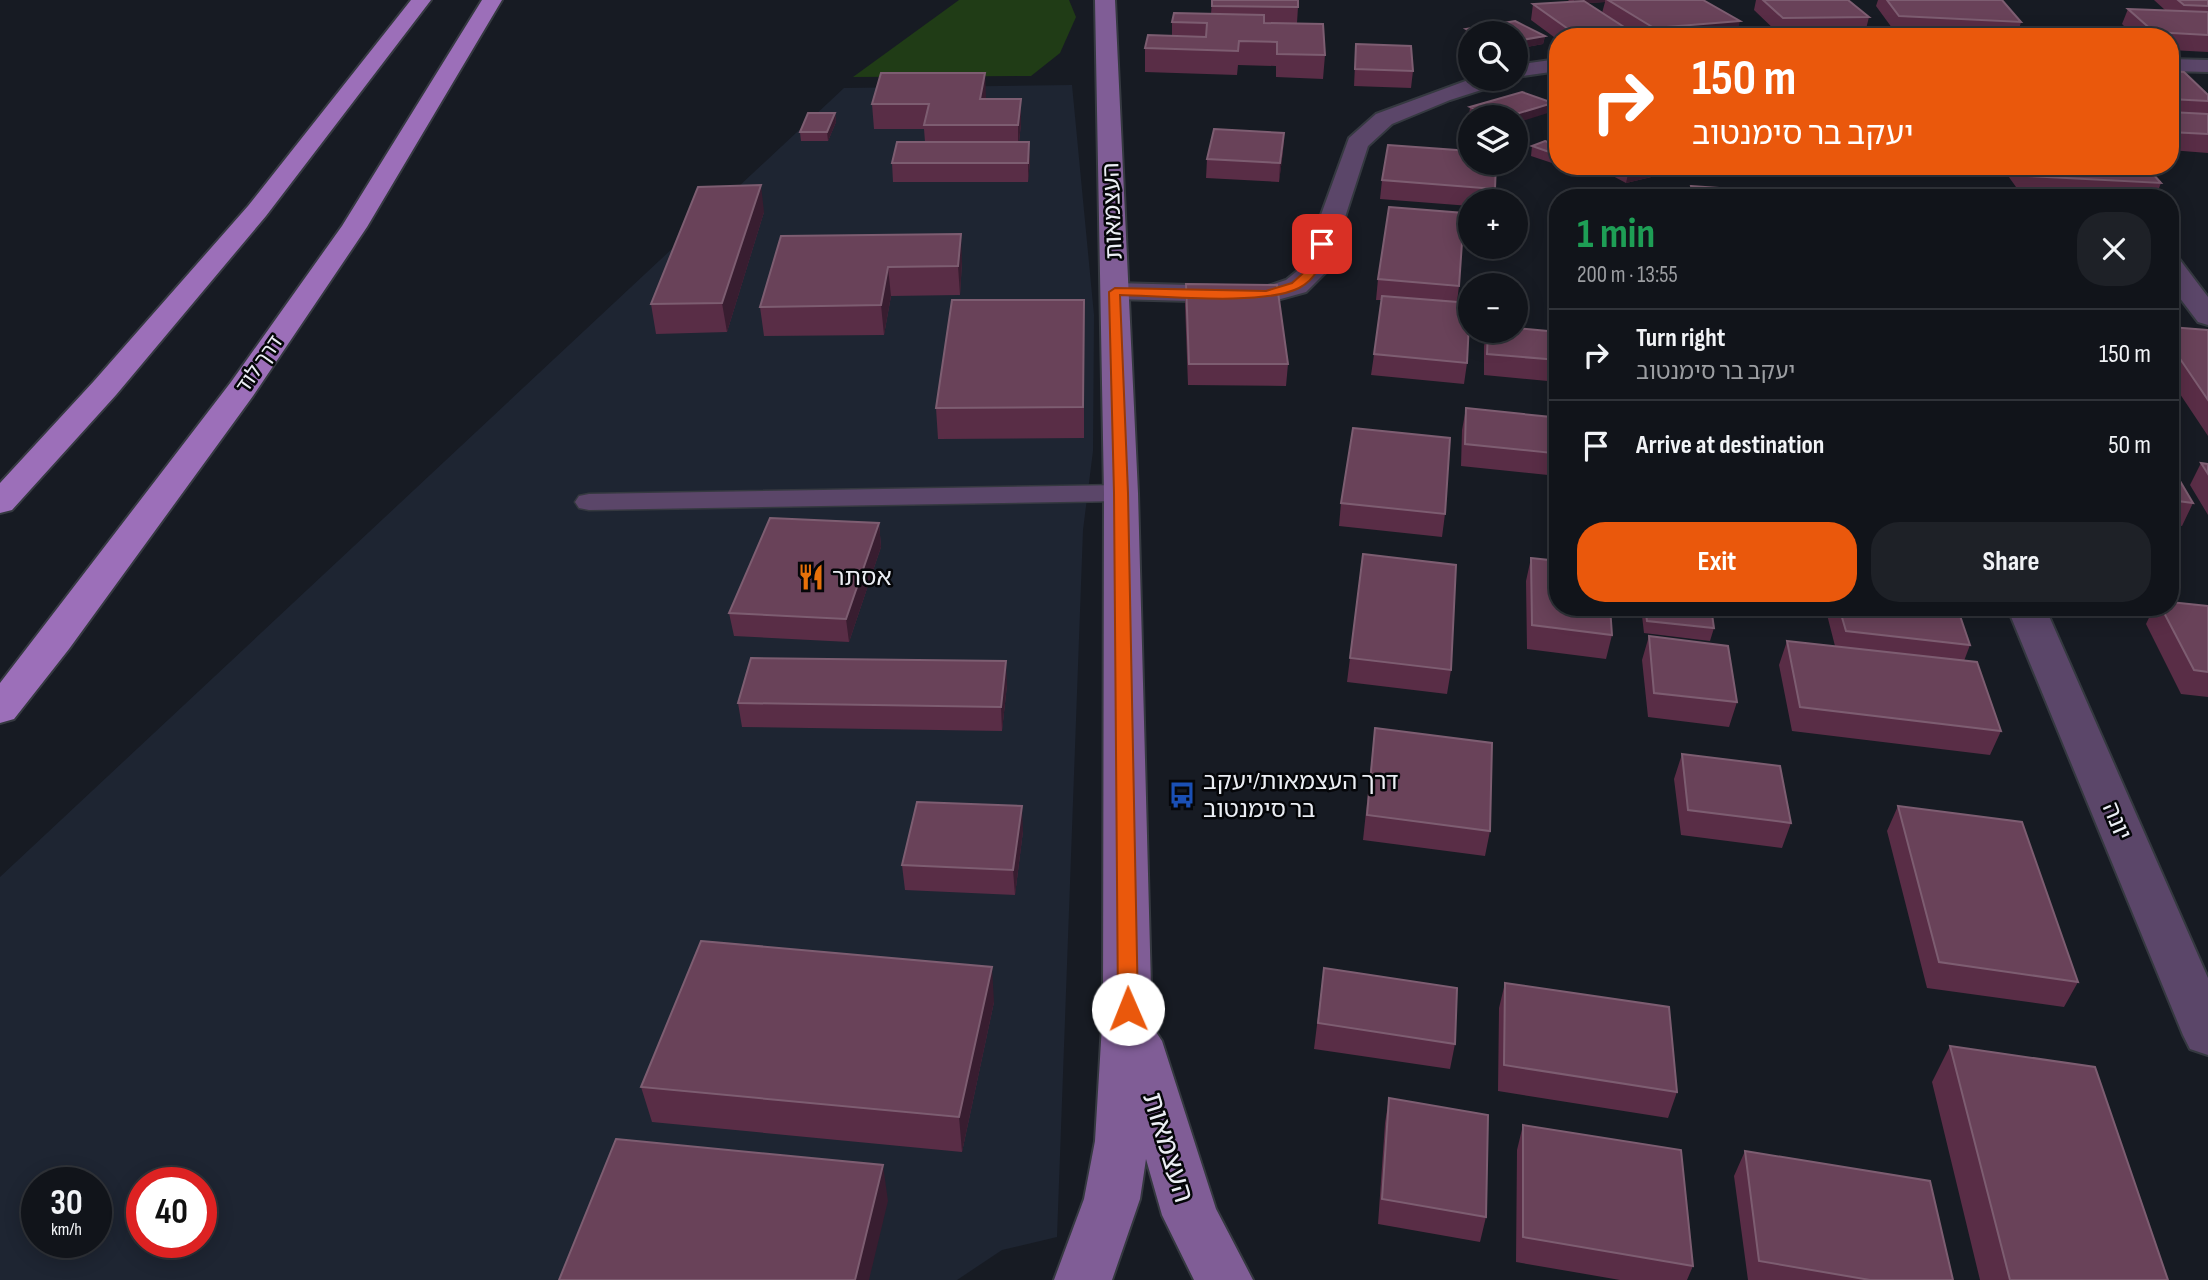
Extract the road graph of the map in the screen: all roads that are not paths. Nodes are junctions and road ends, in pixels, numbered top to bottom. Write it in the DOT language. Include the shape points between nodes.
graph roads {
  1 [pos="421,0"];
  2 [pos="492,0"];
  3 [pos="1105,0"];
  4 [pos="2179,65"];
  5 [pos="1549,66"];
  6 [pos="2208,66"];
  7 [pos="1528,69"];
  8 [pos="1458,90"];
  9 [pos="2179,279"];
  10 [pos="1115,292"];
  11 [pos="2208,316"];
  12 [pos="1121,493"];
  13 [pos="589,502"];
  14 [pos="0,503"];
  15 [pos="2030,616"];
  16 [pos="0,710"];
  17 [pos="1128,1009"];
  18 [pos="2208,1035"];
  19 [pos="1083,1280"];
  20 [pos="1224,1280"];
  1 -- 14 [label="main road" via="257,211"];
  2 -- 16 [label="main road, דרך לוד" via="354,227 234,400"];
  3 -- 10 [label="street, העצמאות"];
  4 -- 6 [label="street"];
  5 -- 7 [label="street"];
  8 -- 10 [label="street" via="1384,119 1357,143 1314,270 1296,286 1266,295"];
  9 -- 11 [label="street"];
  10 -- 12 [label="street, העצמאות"];
  12 -- 13 [label="lane"];
  12 -- 17 [label="street, העצמאות"];
  15 -- 18 [label="street, יונה"];
  17 -- 19 [label="street, העצמאות" via="1122,1141 1112,1199"];
  17 -- 20 [label="street, העצמאות" via="1190,1215"];
}
